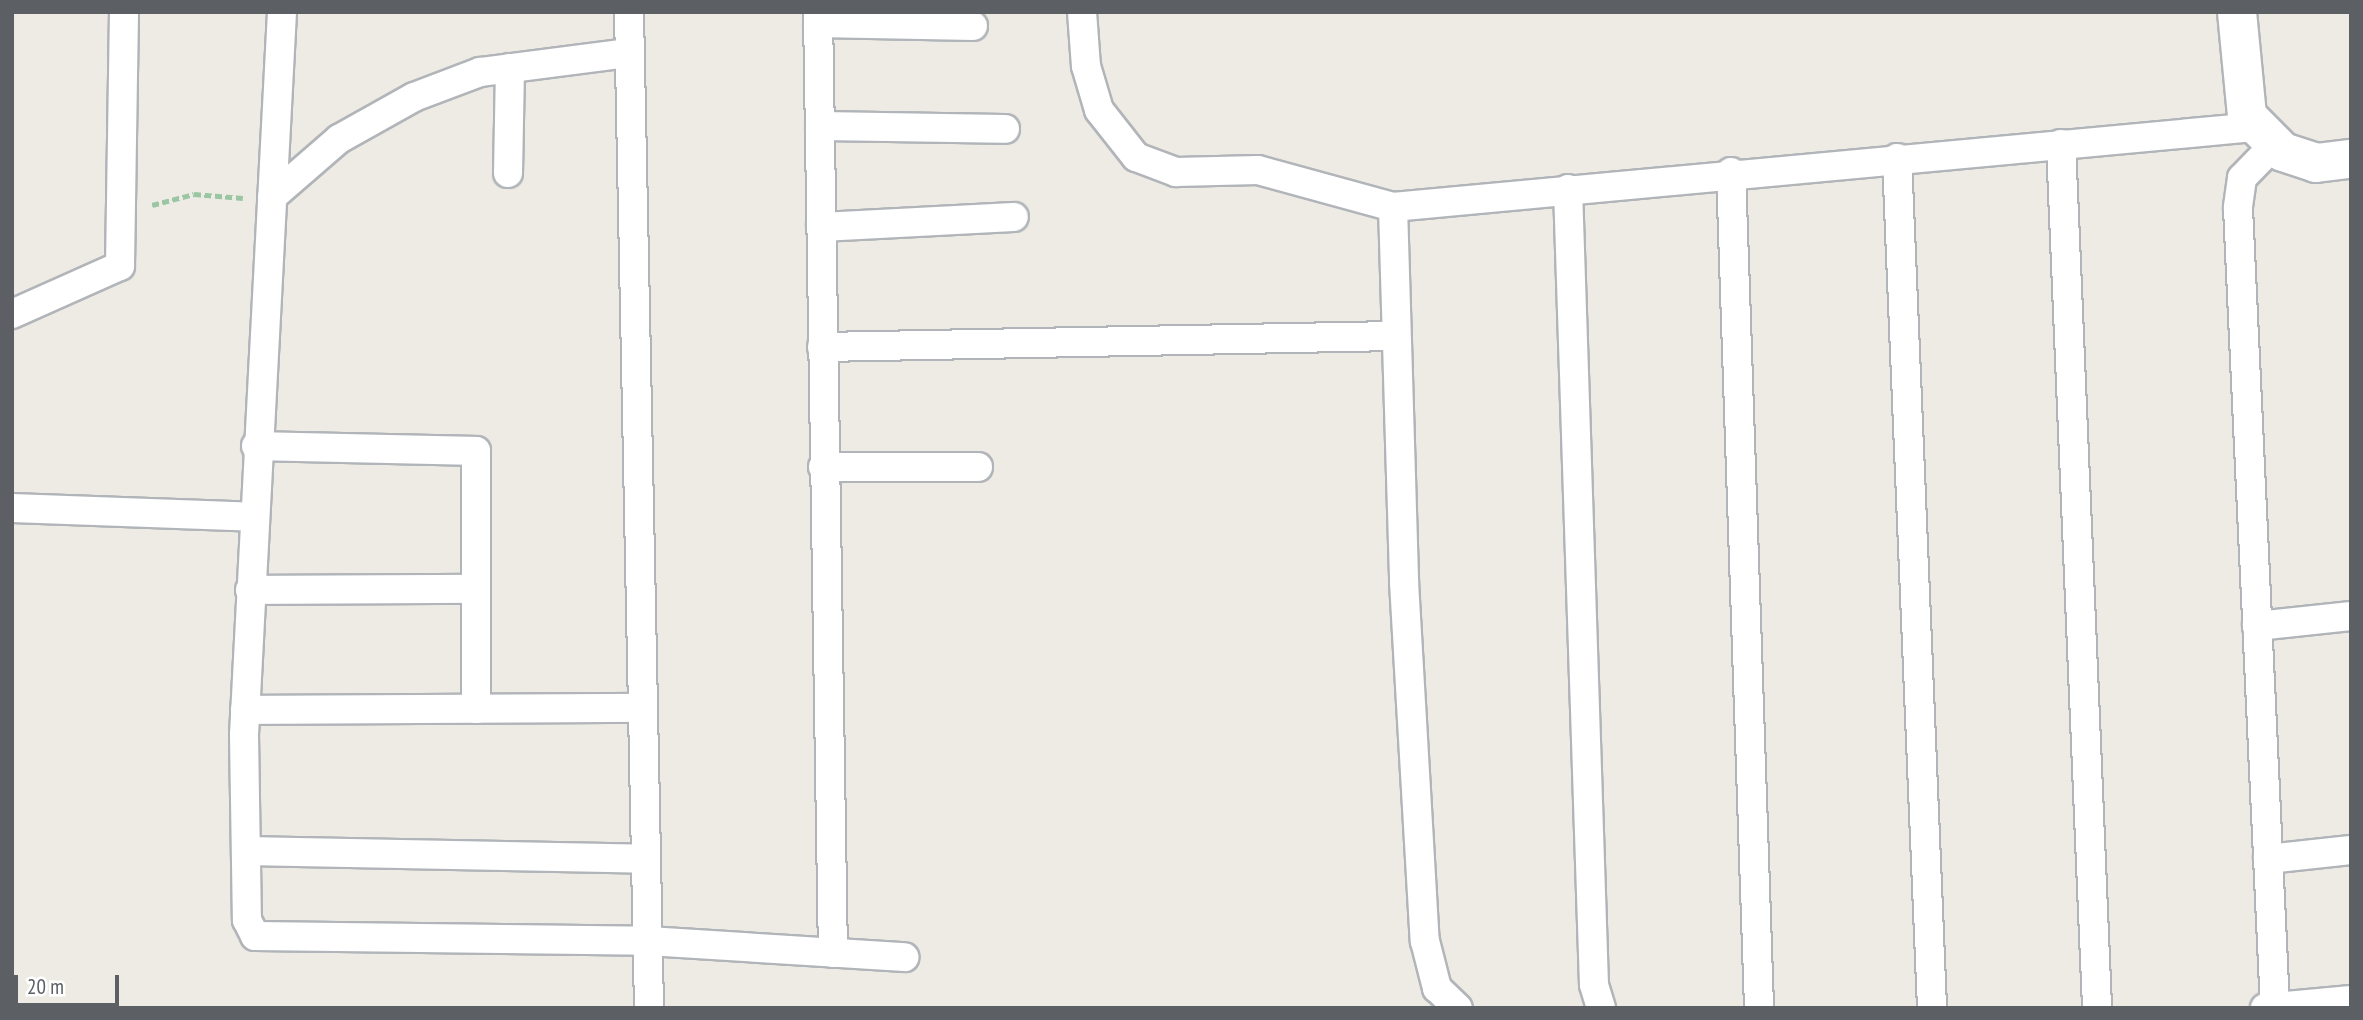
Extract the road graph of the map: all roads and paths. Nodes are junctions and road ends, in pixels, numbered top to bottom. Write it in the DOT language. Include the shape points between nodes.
graph roads {
  1 [pos="124,12"];
  2 [pos="282,12"];
  3 [pos="629,12"];
  4 [pos="1083,12"];
  5 [pos="2237,12"];
  6 [pos="818,18"];
  7 [pos="972,26"];
  8 [pos="629,53"];
  9 [pos="510,68"];
  10 [pos="820,126"];
  11 [pos="1005,129"];
  12 [pos="2265,136"];
  13 [pos="2061,144"];
  14 [pos="1897,158"];
  15 [pos="2351,159"];
  16 [pos="1731,172"];
  17 [pos="508,173"];
  18 [pos="1568,189"];
  19 [pos="272,197"];
  20 [pos="1393,207"];
  21 [pos="1014,217"];
  22 [pos="821,227"];
  23 [pos="121,233"];
  24 [pos="12,314"];
  25 [pos="1394,336"];
  26 [pos="822,347"];
  27 [pos="256,446"];
  28 [pos="823,467"];
  29 [pos="978,467"];
  30 [pos="12,508"];
  31 [pos="253,517"];
  32 [pos="472,589"];
  33 [pos="250,590"];
  34 [pos="2351,616"];
  35 [pos="2257,626"];
  36 [pos="643,708"];
  37 [pos="475,709"];
  38 [pos="245,710"];
  39 [pos="2351,849"];
  40 [pos="246,850"];
  41 [pos="646,859"];
  42 [pos="2268,859"];
  43 [pos="648,941"];
  44 [pos="833,953"];
  45 [pos="905,957"];
  46 [pos="2351,1000"];
  47 [pos="649,1008"];
  48 [pos="1458,1008"];
  49 [pos="1601,1008"];
  50 [pos="1759,1008"];
  51 [pos="1932,1008"];
  52 [pos="2098,1008"];
  53 [pos="2265,1008"];
  54 [pos="2275,1008"];
  1 -- 23 [label="street"];
  2 -- 19 [label="street"];
  3 -- 8 [label="street"];
  4 -- 20 [label="street" via="1086,66 1099,110 1136,157 1176,172 1258,170"];
  5 -- 12 [label="street" via="2248,116"];
  6 -- 7 [label="street"];
  6 -- 10 [label="street"];
  8 -- 9 [label="street"];
  8 -- 36 [label="street"];
  9 -- 17 [label="street"];
  9 -- 19 [label="street" via="480,72 414,97 339,139"];
  10 -- 11 [label="street"];
  10 -- 22 [label="street"];
  12 -- 13 [label="street"];
  12 -- 15 [label="street" via="2316,163"];
  12 -- 35 [label="street" via="2242,177 2238,208"];
  13 -- 14 [label="street"];
  13 -- 52 [label="street"];
  14 -- 16 [label="street"];
  14 -- 51 [label="street"];
  16 -- 18 [label="street"];
  16 -- 50 [label="street"];
  18 -- 20 [label="street"];
  18 -- 49 [label="street" via="1594,985"];
  19 -- 23 [label="path" via="194,194 158,202 129,218"];
  19 -- 27 [label="street"];
  20 -- 25 [label="street"];
  21 -- 22 [label="street"];
  22 -- 26 [label="street"];
  23 -- 24 [label="street" via="120,266"];
  25 -- 26 [label="street"];
  25 -- 48 [label="street" via="1425,941 1437,988"];
  26 -- 28 [label="street"];
  27 -- 31 [label="street"];
  27 -- 32 [label="street" via="476,451"];
  28 -- 29 [label="street"];
  28 -- 44 [label="street"];
  30 -- 31 [label="street"];
  31 -- 33 [label="street"];
  32 -- 33 [label="street"];
  32 -- 37 [label="street"];
  33 -- 38 [label="street"];
  34 -- 35 [label="street"];
  35 -- 42 [label="street"];
  36 -- 37 [label="street"];
  36 -- 41 [label="street"];
  37 -- 38 [label="street"];
  38 -- 40 [label="street"];
  39 -- 42 [label="street"];
  40 -- 41 [label="street"];
  40 -- 43 [label="street" via="247,920 262,941"];
  41 -- 43 [label="street"];
  42 -- 54 [label="street"];
  43 -- 44 [label="street"];
  43 -- 47 [label="street"];
  44 -- 45 [label="street"];
  46 -- 54 [label="street"];
  53 -- 54 [label="street"];
}
